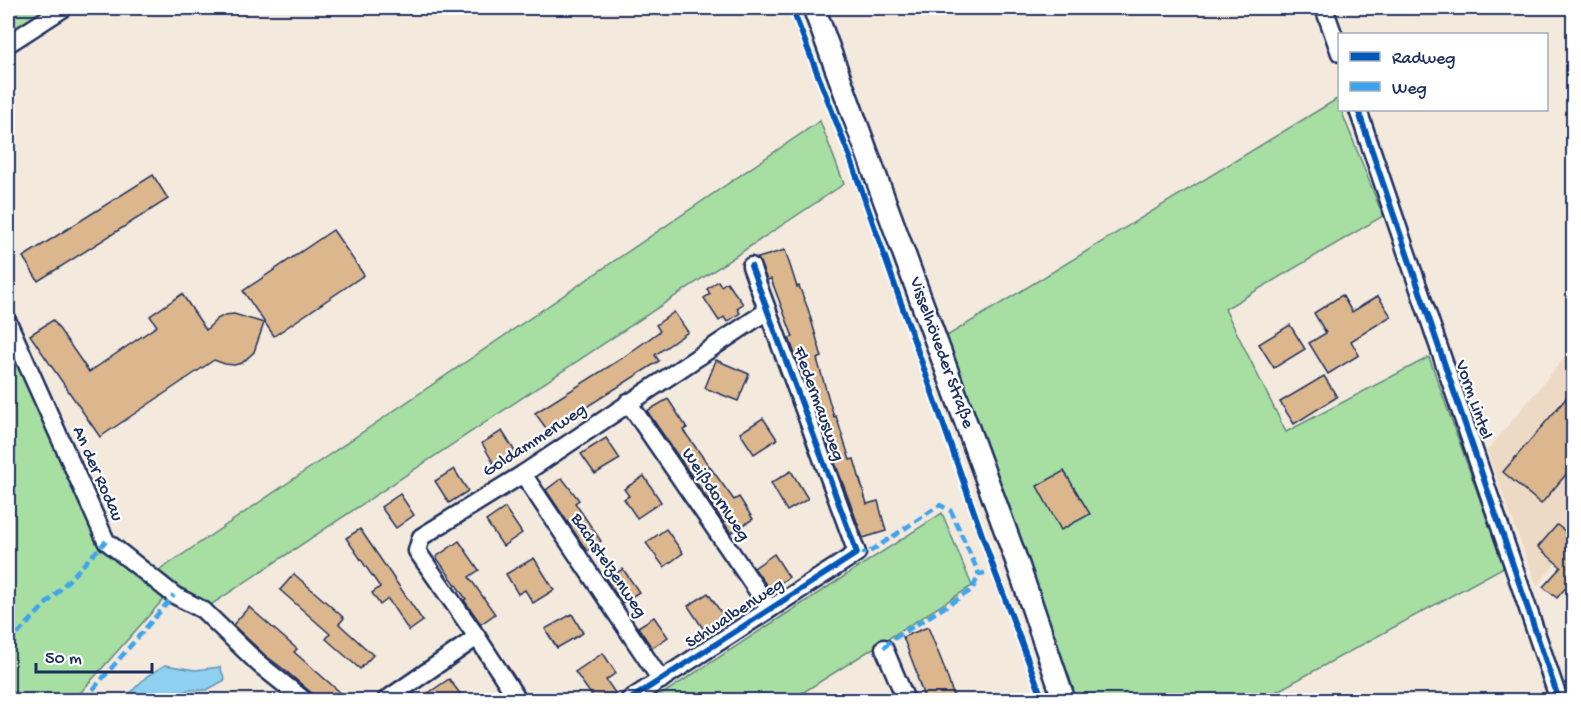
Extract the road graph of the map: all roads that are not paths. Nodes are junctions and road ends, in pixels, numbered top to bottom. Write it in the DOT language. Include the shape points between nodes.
graph roads {
  1 [pos="64,8"];
  2 [pos="814,8"];
  3 [pos="1324,8"];
  4 [pos="8,44"];
  5 [pos="1338,48"];
  6 [pos="1358,111"];
  7 [pos="751,266"];
  8 [pos="767,311"];
  9 [pos="8,322"];
  10 [pos="628,402"];
  11 [pos="522,474"];
  12 [pos="857,553"];
  13 [pos="770,609"];
  14 [pos="477,637"];
  15 [pos="884,648"];
  16 [pos="661,680"];
  17 [pos="304,700"];
  18 [pos="386,700"];
  19 [pos="518,700"];
  20 [pos="629,700"];
  21 [pos="906,700"];
  22 [pos="1064,700"];
  23 [pos="1559,700"];
  1 -- 4 [label="street"];
  2 -- 22 [label="main road, Visselhöveder Straße"];
  3 -- 5 [label="street"];
  6 -- 23 [label="street, Vorm Lintel"];
  7 -- 8 [label="street, Fledermausweg"];
  8 -- 10 [label="street, Goldammerweg"];
  8 -- 12 [label="street, Fledermausweg"];
  9 -- 17 [label="street, An der Rodau" via="106,541 174,595 203,610 259,664"];
  10 -- 11 [label="street, Goldammerweg"];
  10 -- 13 [label="street, Weißdornweg"];
  11 -- 14 [label="street, Goldammerweg" via="421,537 417,551"];
  11 -- 16 [label="street, Bachstelzenweg"];
  12 -- 13 [label="street, Schwalbenweg"];
  13 -- 16 [label="street, Schwalbenweg"];
  14 -- 18 [label="street"];
  14 -- 19 [label="street"];
  15 -- 21 [label="street"];
  16 -- 20 [label="street, Schwalbenweg"];
}
